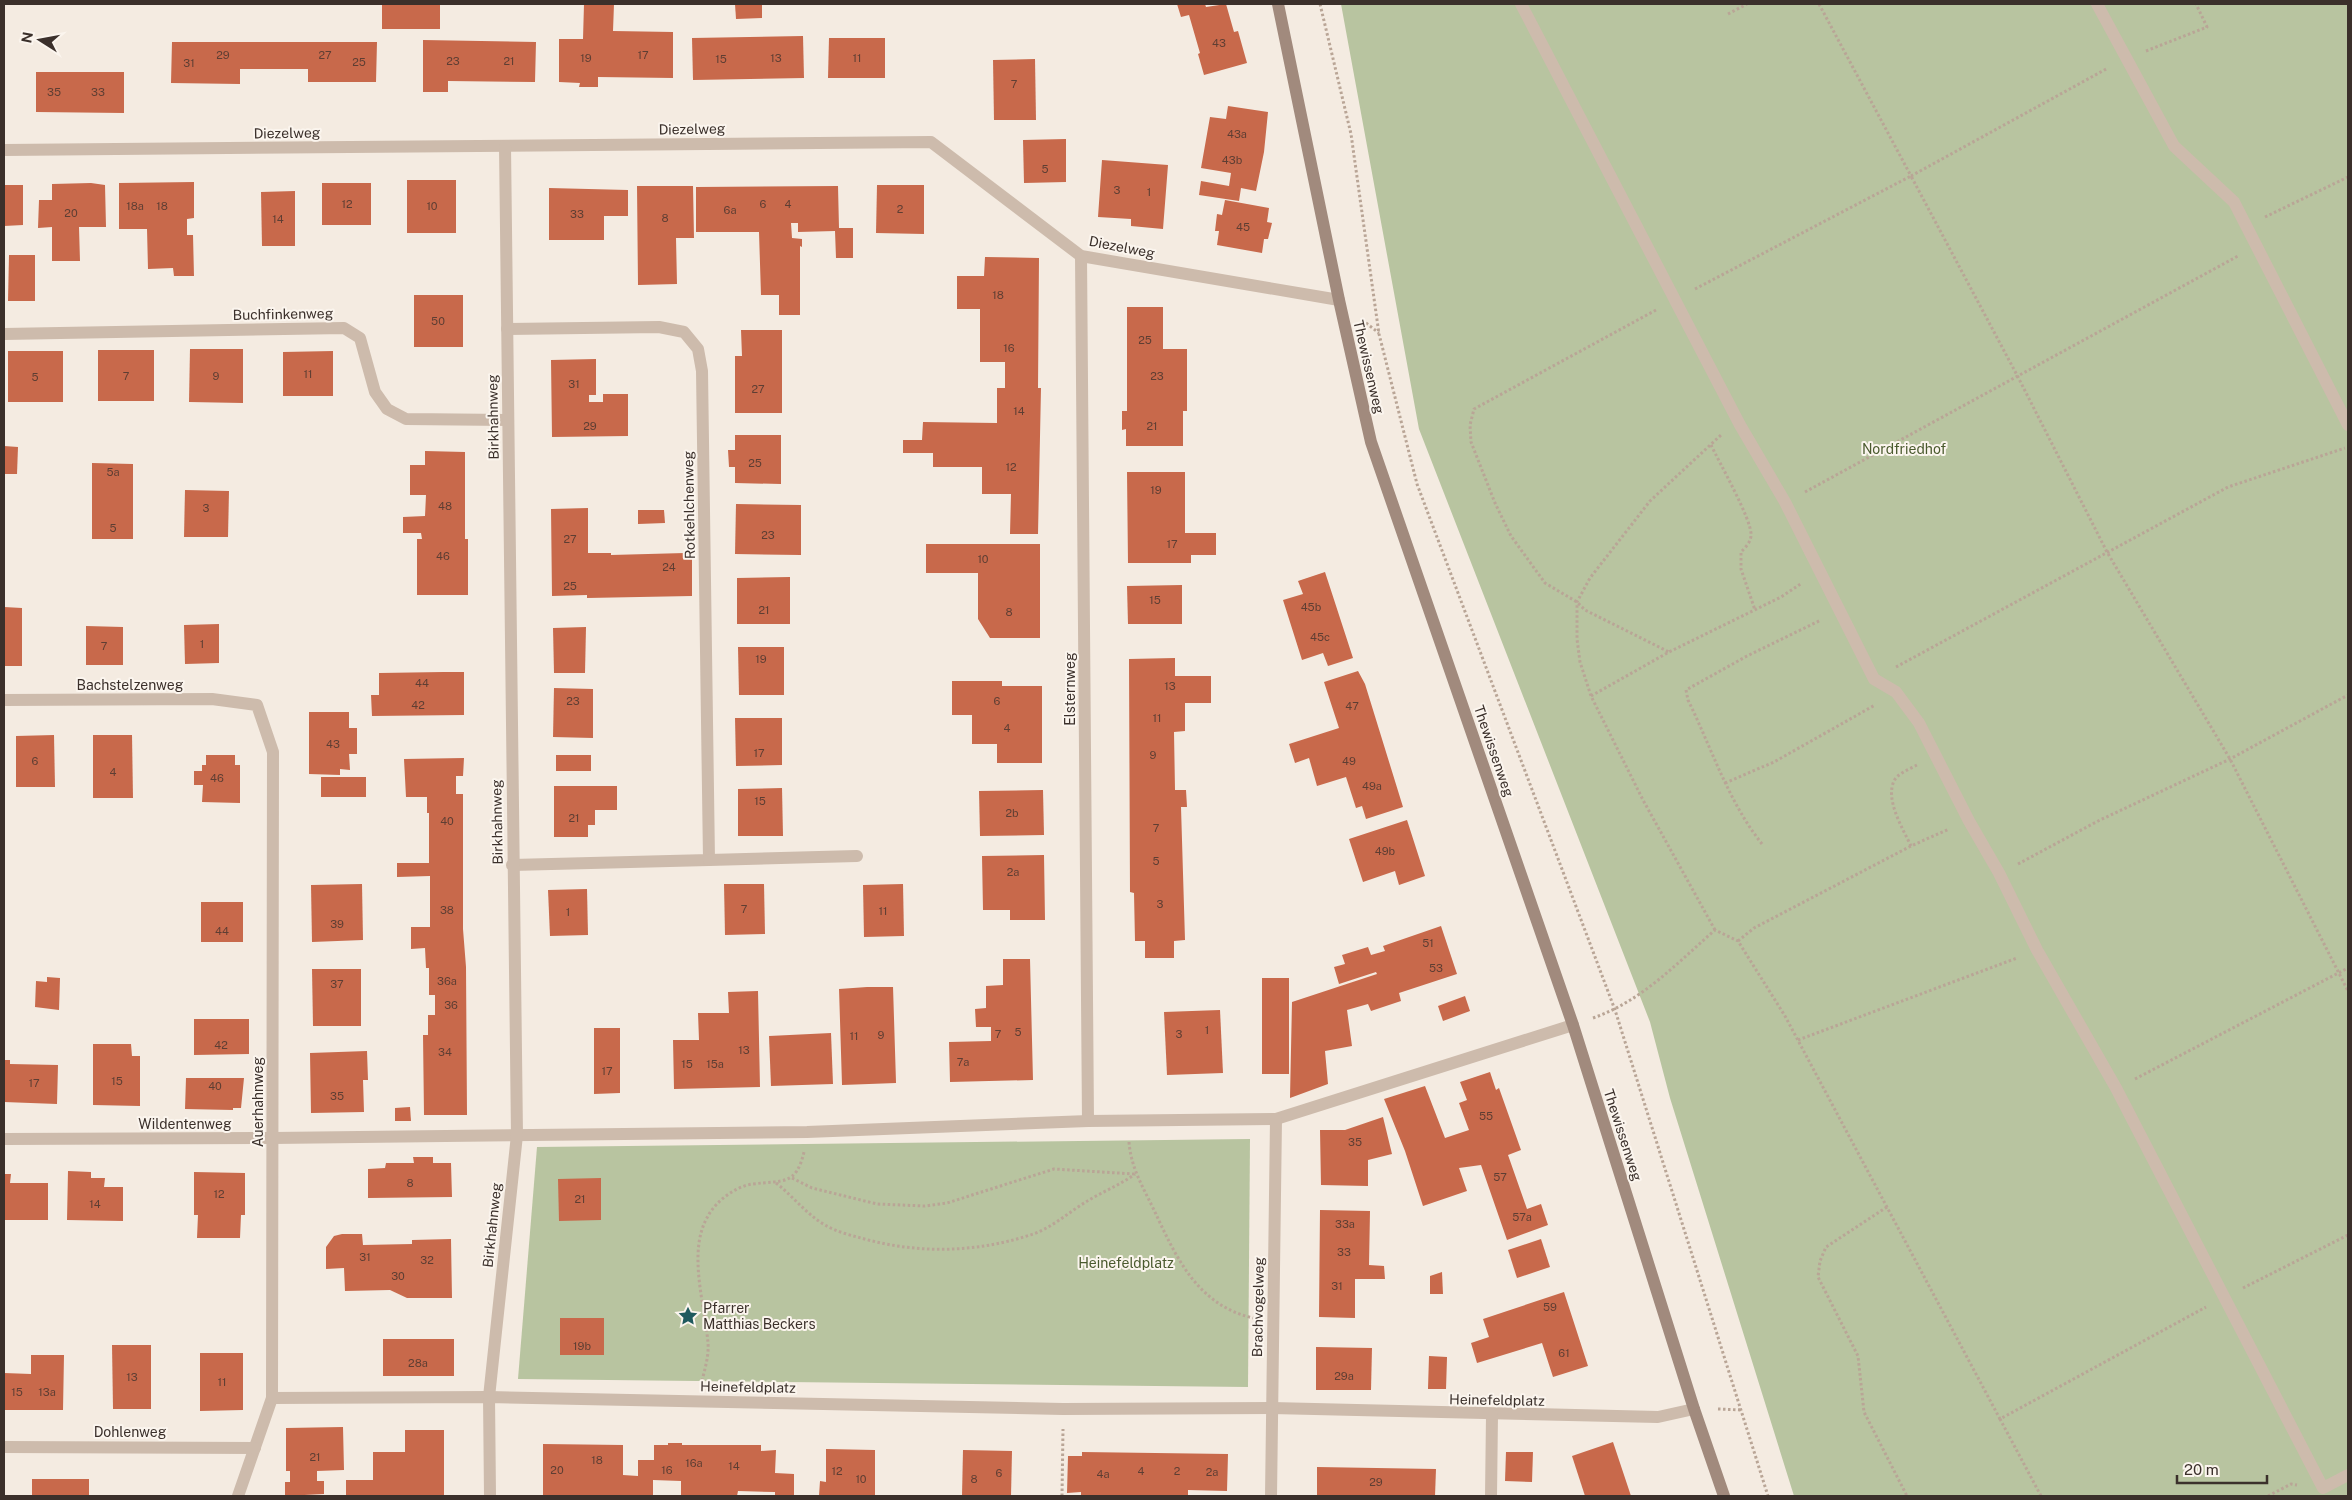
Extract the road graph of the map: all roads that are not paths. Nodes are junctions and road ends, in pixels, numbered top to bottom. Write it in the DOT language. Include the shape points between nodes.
graph roads {
  1 [pos="1278,4"];
  2 [pos="1521,4"];
  3 [pos="2097,4"];
  4 [pos="505,146"];
  5 [pos="4,150"];
  6 [pos="1082,256"];
  7 [pos="1339,300"];
  8 [pos="508,330"];
  9 [pos="4,334"];
  10 [pos="508,420"];
  11 [pos="2348,425"];
  12 [pos="4,700"];
  13 [pos="257,705"];
  14 [pos="857,856"];
  15 [pos="709,860"];
  16 [pos="512,865"];
  17 [pos="1573,1025"];
  18 [pos="1276,1119"];
  19 [pos="1088,1121"];
  20 [pos="517,1135"];
  21 [pos="273,1138"];
  22 [pos="4,1139"];
  23 [pos="489,1397"];
  24 [pos="272,1398"];
  25 [pos="1272,1408"];
  26 [pos="1694,1409"];
  27 [pos="1492,1415"];
  28 [pos="4,1446"];
  29 [pos="255,1448"];
  30 [pos="2348,1474"];
  31 [pos="238,1496"];
  32 [pos="490,1496"];
  33 [pos="1271,1496"];
  34 [pos="1491,1496"];
  35 [pos="1724,1496"];
  1 -- 7 [label="street, Thewissenweg"];
  2 -- 30 [label="street" via="1736,418 1785,502 1874,679 1896,692 1919,723 1933,755 2000,873 2037,950 2116,1088 2323,1488"];
  3 -- 11 [label="street" via="2174,146 2234,202"];
  4 -- 5 [label="street, Diezelweg"];
  4 -- 6 [label="street, Diezelweg" via="931,142"];
  4 -- 8 [label="street, Birkhahnweg"];
  6 -- 7 [label="street, Diezelweg"];
  6 -- 19 [label="street, Elsternweg"];
  7 -- 17 [label="street, Thewissenweg" via="1371,442"];
  8 -- 10 [label="street, Birkhahnweg"];
  8 -- 15 [label="street, Rotkehlchenweg" via="659,327 684,332 698,349 702,372"];
  9 -- 10 [label="street, Buchfinkenweg" via="344,328 360,338 375,392 387,409 406,419"];
  10 -- 16 [label="street, Birkhahnweg"];
  12 -- 13 [label="street, Bachstelzenweg" via="212,699"];
  13 -- 21 [label="street, Auerhahnweg" via="273,752"];
  14 -- 15 [label="street"];
  15 -- 16 [label="street"];
  16 -- 20 [label="street, Birkhahnweg"];
  17 -- 18 [label="street"];
  17 -- 26 [label="street, Thewissenweg"];
  18 -- 19 [label="street"];
  18 -- 25 [label="street, Brachvogelweg"];
  19 -- 20 [label="street" via="807,1132"];
  20 -- 21 [label="street, Wildentenweg"];
  20 -- 23 [label="street, Birkhahnweg"];
  21 -- 22 [label="street, Wildentenweg"];
  21 -- 24 [label="street, Auerhahnweg"];
  23 -- 24 [label="street"];
  23 -- 25 [label="street, Heinefeldplatz" via="1063,1409"];
  23 -- 32 [label="street, Birkhahnweg"];
  24 -- 29 [label="street, Auerhahnweg"];
  25 -- 27 [label="street, Heinefeldplatz"];
  25 -- 33 [label="street, Brachvogelweg"];
  26 -- 27 [label="street, Heinefeldplatz" via="1658,1417"];
  26 -- 35 [label="street, Thewissenweg"];
  27 -- 34 [label="street"];
  28 -- 29 [label="street, Dohlenweg"];
  29 -- 31 [label="street, Auerhahnweg"];
}
